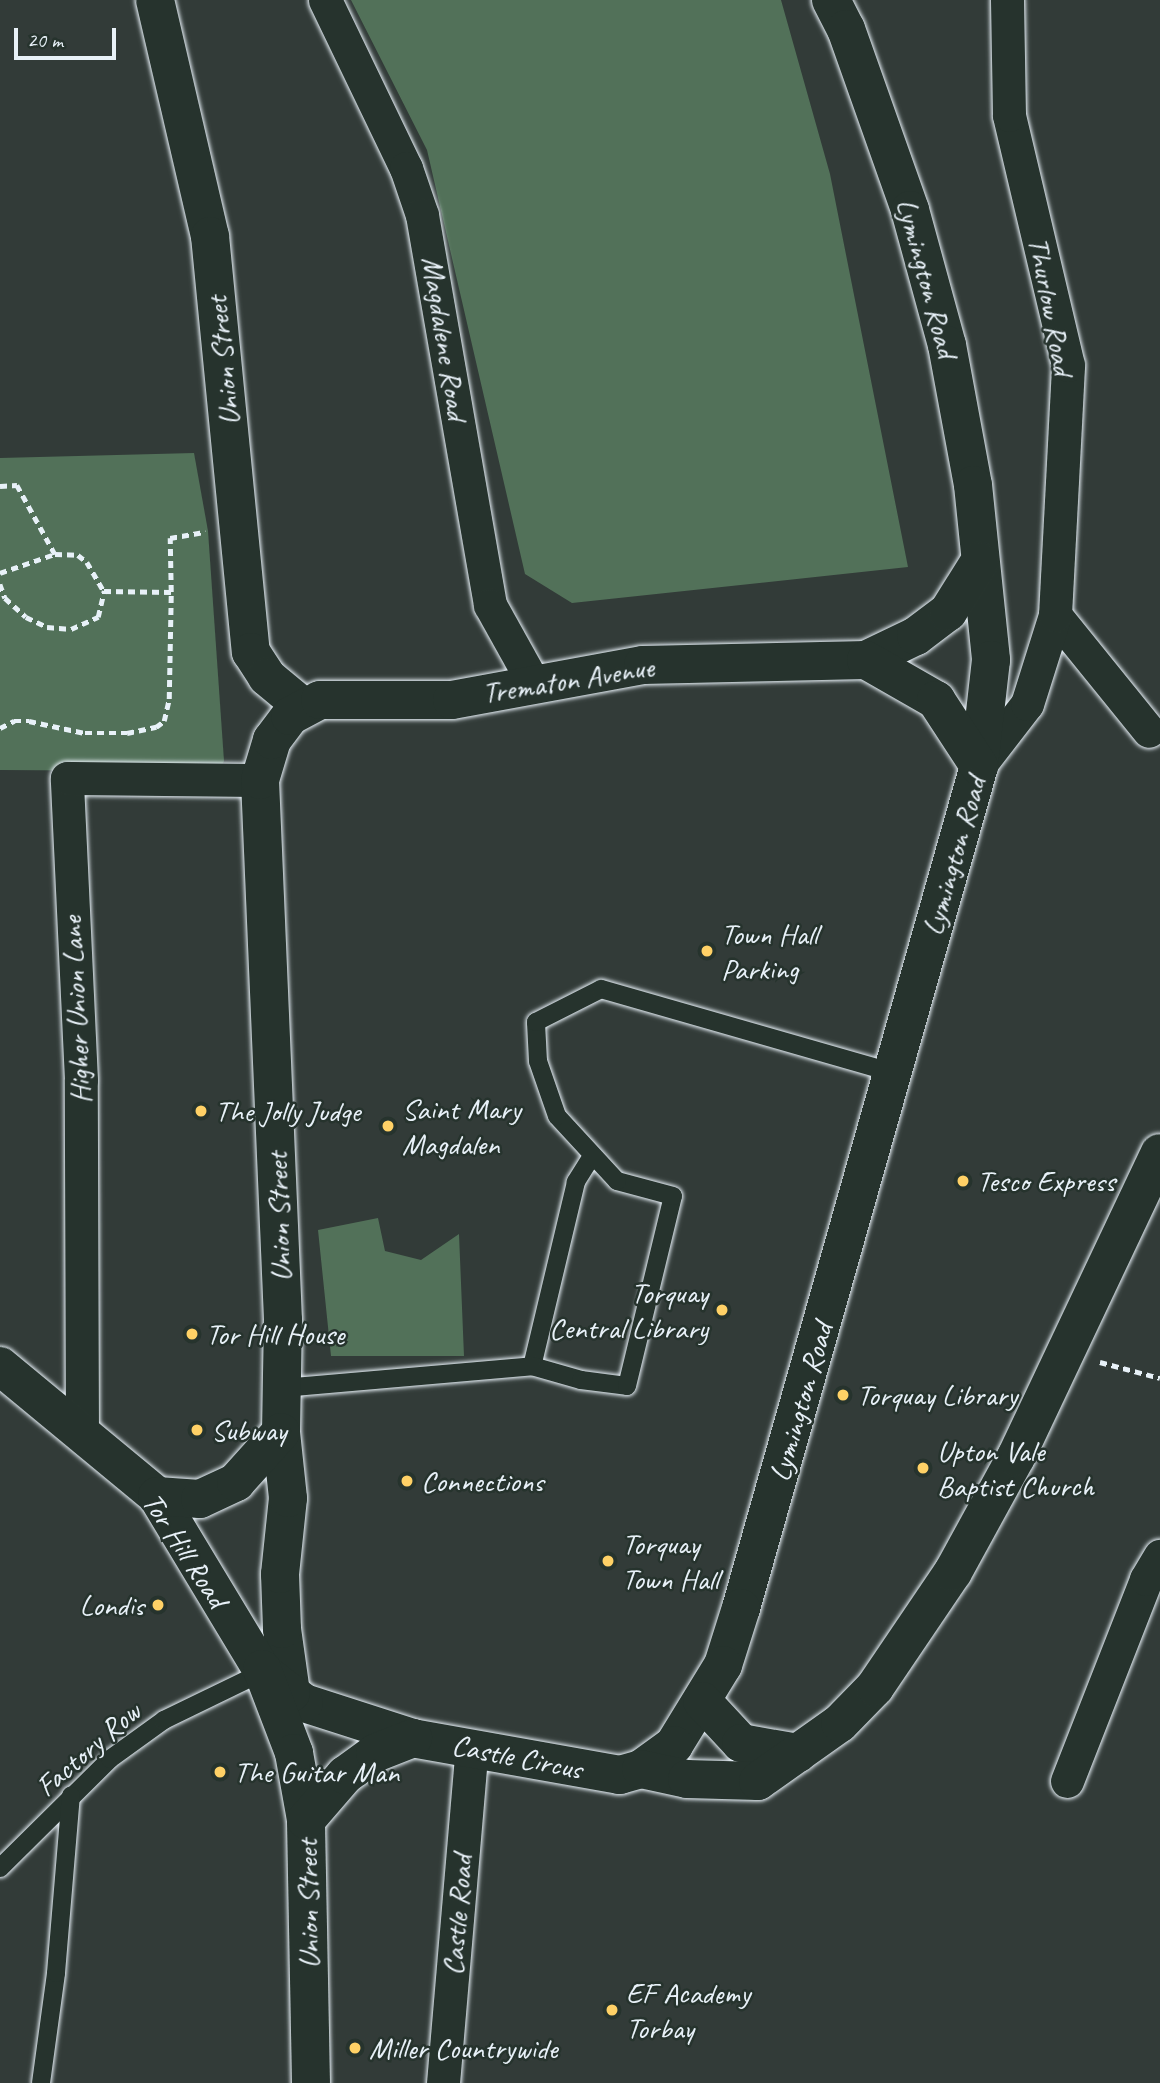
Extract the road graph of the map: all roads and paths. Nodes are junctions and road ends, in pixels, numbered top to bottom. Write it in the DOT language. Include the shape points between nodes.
graph roads {
  1 [pos="155,0"];
  2 [pos="831,0"];
  3 [pos="1007,0"];
  4 [pos="324,4"];
  5 [pos="0,486"];
  6 [pos="239,522"];
  7 [pos="55,554"];
  8 [pos="980,561"];
  9 [pos="0,573"];
  10 [pos="0,584"];
  11 [pos="104,592"];
  12 [pos="171,592"];
  13 [pos="1055,615"];
  14 [pos="866,660"];
  15 [pos="534,684"];
  16 [pos="291,717"];
  17 [pos="0,728"];
  18 [pos="1149,731"];
  19 [pos="979,766"];
  20 [pos="260,780"];
  21 [pos="893,1073"];
  22 [pos="1160,1153"];
  23 [pos="593,1156"];
  24 [pos="1066,1353"];
  25 [pos="0,1366"];
  26 [pos="532,1366"];
  27 [pos="1160,1378"];
  28 [pos="283,1388"];
  29 [pos="281,1432"];
  30 [pos="82,1436"];
  31 [pos="157,1496"];
  32 [pos="1155,1572"];
  33 [pos="286,1689"];
  34 [pos="702,1701"];
  35 [pos="413,1738"];
  36 [pos="472,1748"];
  37 [pos="798,1753"];
  38 [pos="641,1769"];
  39 [pos="1067,1780"];
  40 [pos="71,1796"];
  41 [pos="306,1820"];
  42 [pos="0,1868"];
  43 [pos="41,2083"];
  44 [pos="311,2083"];
  45 [pos="443,2083"];
  1 -- 6 [label="street, Union Street" via="210,236"];
  2 -- 8 [label="street, Lymington Road" via="846,29 910,210 947,345 973,485"];
  3 -- 13 [label="street, Thurlow Road" via="1009,115 1068,365"];
  4 -- 15 [label="street, Magdalene Road" via="406,168 422,215 452,368 469,505 490,605"];
  5 -- 7 [label="path" via="17,485"];
  6 -- 12 [label="path" via="170,538"];
  6 -- 16 [label="street, Union Street" via="251,652"];
  7 -- 9 [label="path"];
  7 -- 11 [label="path" via="78,555"];
  8 -- 14 [label="street, Trematon Avenue" via="948,612 916,636"];
  8 -- 19 [label="street, Lymington Road" via="991,660"];
  10 -- 11 [label="path" via="5,598 26,617 47,627 71,629 97,617"];
  11 -- 12 [label="path"];
  12 -- 17 [label="path" via="169,699 164,721 156,727 85,733 29,720"];
  13 -- 18 [label="street"];
  13 -- 19 [label="street, Thurlow Road" via="1027,705"];
  14 -- 15 [label="street, Trematon Avenue" via="643,665"];
  14 -- 19 [label="street" via="936,700"];
  15 -- 16 [label="street, Trematon Avenue" via="452,700 320,700"];
  16 -- 20 [label="street, Union Street"];
  19 -- 21 [label="street, Lymington Road"];
  20 -- 28 [label="street, Union Street"];
  20 -- 30 [label="street, Higher Union Lane" via="67,778 81,1080"];
  21 -- 23 [label="lane" via="601,989 536,1022 538,1061 557,1115"];
  21 -- 34 [label="street, Lymington Road" via="741,1608 723,1665"];
  22 -- 24 [label="street"];
  23 -- 26 [label="lane" via="576,1182"];
  23 -- 26 [label="lane" via="617,1181 673,1196 626,1386"];
  24 -- 27 [label="path"];
  24 -- 37 [label="street" via="1016,1457 912,1635 849,1714"];
  25 -- 30 [label="street, Tor Hill Road"];
  26 -- 28 [label="lane"];
  28 -- 29 [label="street, Union Street"];
  29 -- 31 [label="street" via="236,1482 201,1499"];
  29 -- 33 [label="street, Union Street" via="288,1498 280,1574"];
  30 -- 31 [label="street, Tor Hill Road"];
  31 -- 33 [label="street, Tor Hill Road"];
  32 -- 39 [label="street"];
  33 -- 35 [label="street, Castle Circus"];
  33 -- 40 [label="lane, Factory Row" via="164,1720 110,1759"];
  33 -- 41 [label="street"];
  34 -- 37 [label="street" via="741,1743"];
  34 -- 38 [label="street, Castle Circus" via="674,1745"];
  35 -- 36 [label="street, Castle Circus"];
  35 -- 41 [label="street, Union Street" via="375,1753 345,1774"];
  36 -- 38 [label="street, Castle Circus" via="620,1775"];
  36 -- 45 [label="street, Castle Road"];
  37 -- 38 [label="street" via="758,1781 709,1782"];
  40 -- 42 [label="lane, Factory Row"];
  40 -- 43 [label="lane" via="57,1973"];
  41 -- 44 [label="street, Union Street"];
}
